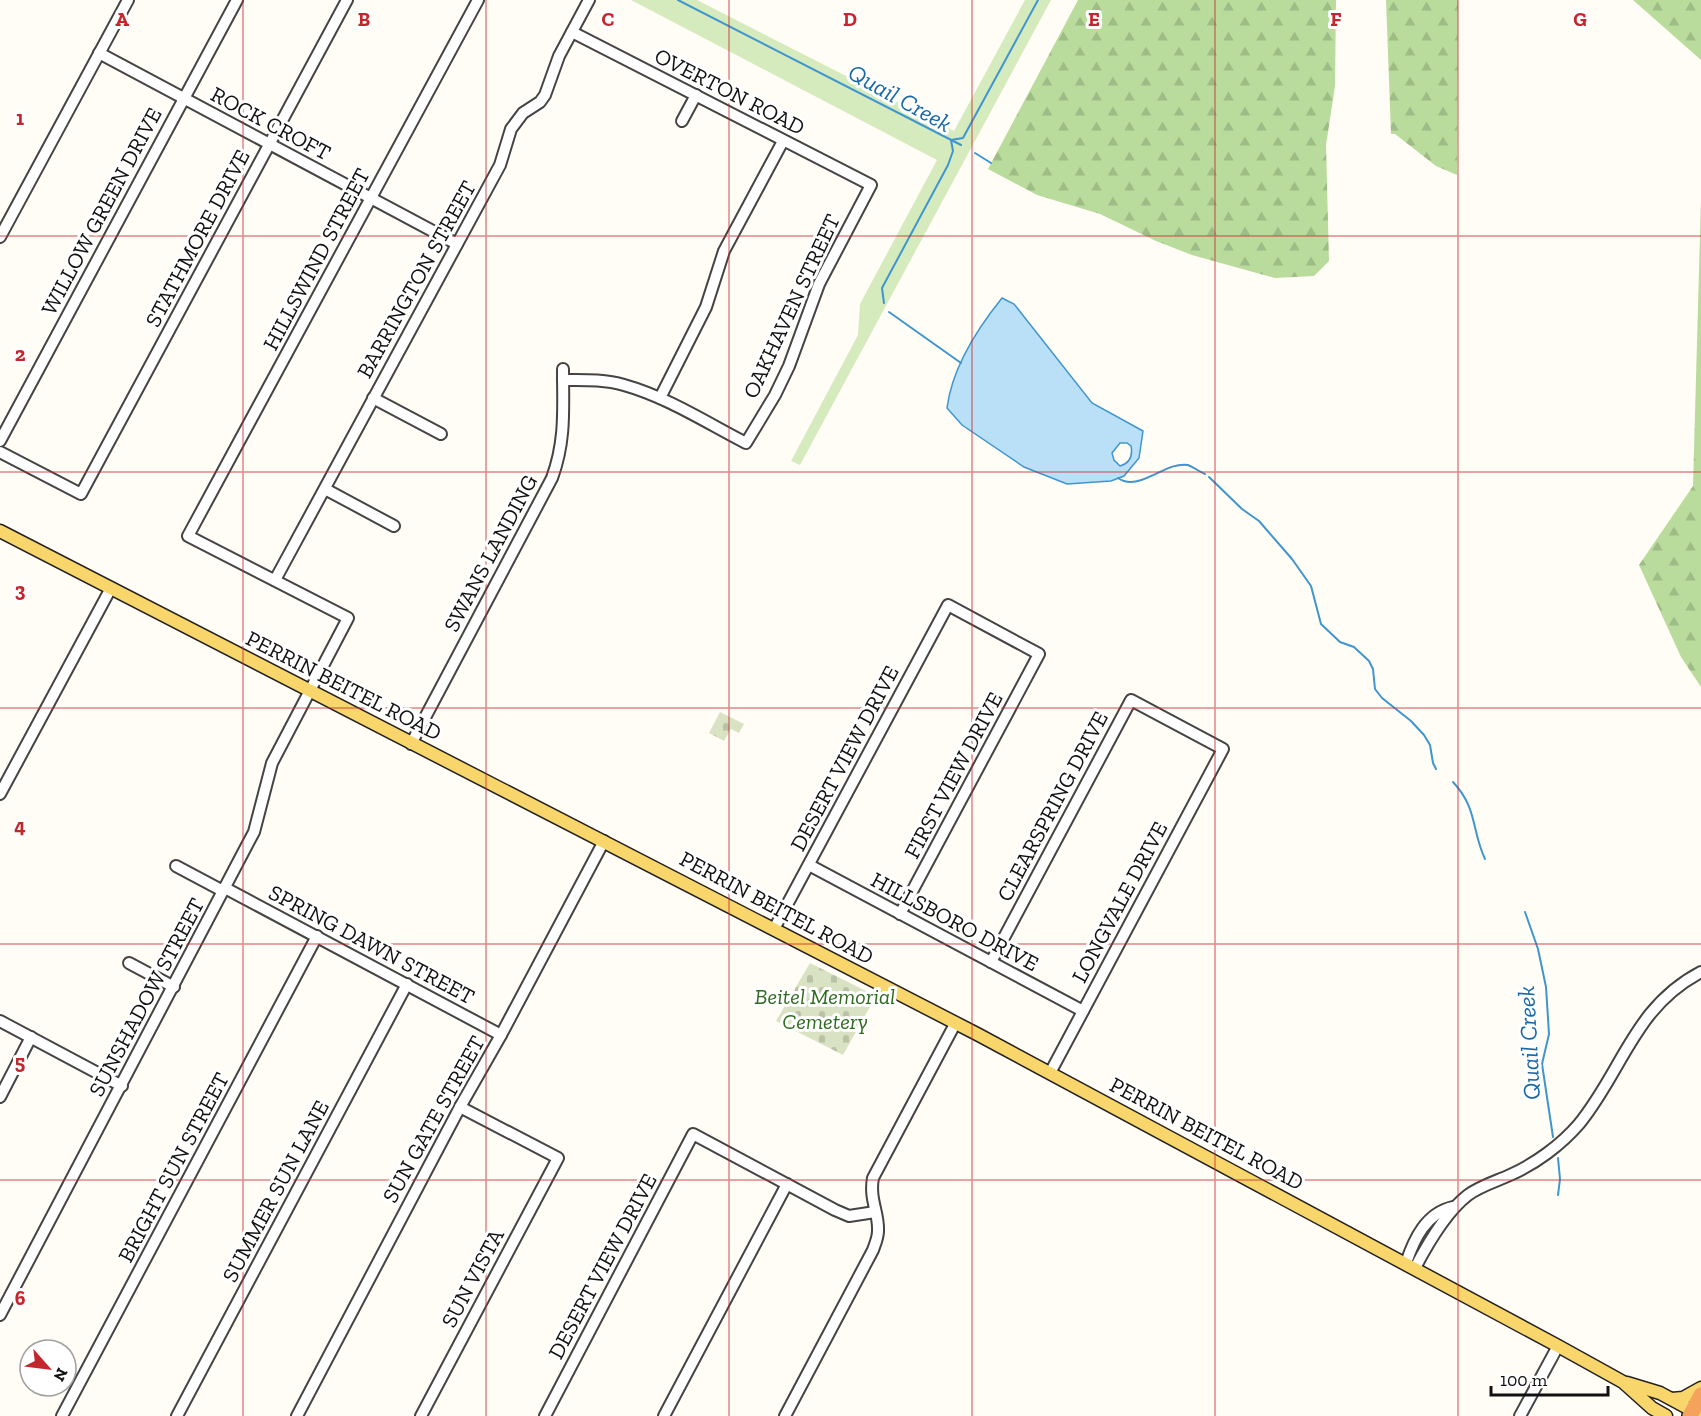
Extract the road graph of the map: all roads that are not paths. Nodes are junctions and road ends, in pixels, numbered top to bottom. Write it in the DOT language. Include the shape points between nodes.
graph roads {
  1 [pos="128,0"];
  2 [pos="237,0"];
  3 [pos="347,0"];
  4 [pos="478,0"];
  5 [pos="589,0"];
  6 [pos="572,32"];
  7 [pos="99,53"];
  8 [pos="696,95"];
  9 [pos="183,99"];
  10 [pos="682,122"];
  11 [pos="783,141"];
  12 [pos="270,144"];
  13 [pos="871,186"];
  14 [pos="371,199"];
  15 [pos="0,237"];
  16 [pos="457,244"];
  17 [pos="373,398"];
  18 [pos="660,398"];
  19 [pos="441,434"];
  20 [pos="0,441"];
  21 [pos="0,452"];
  22 [pos="325,489"];
  23 [pos="394,526"];
  24 [pos="0,531"];
  25 [pos="275,580"];
  26 [pos="111,588"];
  27 [pos="1039,654"];
  28 [pos="310,691"];
  29 [pos="411,744"];
  30 [pos="1223,749"];
  31 [pos="0,794"];
  32 [pos="604,841"];
  33 [pos="808,865"];
  34 [pos="176,866"];
  35 [pos="224,889"];
  36 [pos="900,914"];
  37 [pos="774,929"];
  38 [pos="317,936"];
  39 [pos="991,962"];
  40 [pos="129,963"];
  41 [pos="1701,972"];
  42 [pos="407,984"];
  43 [pos="174,987"];
  44 [pos="1083,1011"];
  45 [pos="0,1021"];
  46 [pos="955,1023"];
  47 [pos="501,1035"];
  48 [pos="31,1037"];
  49 [pos="1050,1073"];
  50 [pos="122,1086"];
  51 [pos="0,1096"];
  52 [pos="460,1107"];
  53 [pos="787,1184"];
  54 [pos="875,1212"];
  55 [pos="1410,1266"];
  56 [pos="0,1315"];
  57 [pos="1558,1346"];
  58 [pos="1623,1382"];
  59 [pos="1701,1388"];
  60 [pos="1701,1395"];
  61 [pos="1672,1399"];
  62 [pos="1655,1412"];
  63 [pos="1694,1414"];
  64 [pos="62,1416"];
  65 [pos="177,1416"];
  66 [pos="297,1416"];
  67 [pos="421,1416"];
  68 [pos="544,1416"];
  69 [pos="664,1416"];
  70 [pos="785,1416"];
  71 [pos="1520,1416"];
  72 [pos="1666,1416"];
  1 -- 7 [label="street"];
  2 -- 9 [label="street, WILLOW GREEN DRIVE"];
  3 -- 12 [label="street, STATHMORE DRIVE"];
  4 -- 14 [label="street, HILLSWIND STREET"];
  5 -- 6 [label="street, BARRINGTON STREET"];
  6 -- 8 [label="street, OVERTON ROAD"];
  6 -- 16 [label="street, BARRINGTON STREET" via="545,95 511,129 500,165"];
  7 -- 9 [label="street, ROCK CROFT"];
  7 -- 15 [label="street"];
  8 -- 10 [label="street"];
  8 -- 11 [label="street, OVERTON ROAD"];
  9 -- 12 [label="street, ROCK CROFT"];
  9 -- 20 [label="street, WILLOW GREEN DRIVE"];
  11 -- 13 [label="street, OVERTON ROAD"];
  11 -- 18 [label="street" via="724,251 706,307"];
  12 -- 14 [label="street, ROCK CROFT"];
  12 -- 21 [label="street, STATHMORE DRIVE" via="81,494"];
  13 -- 18 [label="street, OAKHAVEN STREET" via="819,284 784,376 746,443"];
  14 -- 16 [label="street, ROCK CROFT"];
  14 -- 25 [label="street, HILLSWIND STREET" via="188,536"];
  16 -- 17 [label="street, BARRINGTON STREET"];
  17 -- 19 [label="street"];
  17 -- 22 [label="street, BARRINGTON STREET"];
  18 -- 29 [label="street, SWANS LANDING" via="623,384 563,374 564,432 552,478"];
  22 -- 23 [label="street"];
  22 -- 25 [label="street, BARRINGTON STREET"];
  24 -- 26 [label="main road, PERRIN BEITEL ROAD"];
  25 -- 28 [label="street, SUNSHADOW STREET" via="348,618"];
  26 -- 28 [label="main road, PERRIN BEITEL ROAD"];
  26 -- 31 [label="street"];
  27 -- 33 [label="street, DESERT VIEW DRIVE" via="948,605"];
  27 -- 36 [label="street, FIRST VIEW DRIVE"];
  28 -- 29 [label="main road, PERRIN BEITEL ROAD"];
  28 -- 35 [label="street, SUNSHADOW STREET" via="272,763 254,832"];
  29 -- 32 [label="main road, PERRIN BEITEL ROAD"];
  30 -- 39 [label="street, CLEARSPRING DRIVE" via="1131,700"];
  30 -- 44 [label="street, LONGVALE DRIVE"];
  32 -- 37 [label="main road, PERRIN BEITEL ROAD"];
  32 -- 47 [label="street, SUN GATE STREET"];
  33 -- 36 [label="street, HILLSBORO DRIVE"];
  33 -- 37 [label="street, DESERT VIEW DRIVE"];
  34 -- 35 [label="street, SPRING DAWN STREET"];
  35 -- 38 [label="street, SPRING DAWN STREET"];
  35 -- 43 [label="street, SUNSHADOW STREET"];
  36 -- 39 [label="street, HILLSBORO DRIVE"];
  37 -- 46 [label="main road, PERRIN BEITEL ROAD"];
  38 -- 42 [label="street, SPRING DAWN STREET"];
  38 -- 64 [label="street, BRIGHT SUN STREET"];
  39 -- 44 [label="street, HILLSBORO DRIVE"];
  40 -- 43 [label="street"];
  41 -- 55 [label="street" via="1684,981 1634,1034 1579,1124 1530,1165 1435,1214 1411,1248"];
  42 -- 47 [label="street, SPRING DAWN STREET"];
  42 -- 65 [label="street, SUMMER SUN LANE"];
  43 -- 50 [label="street, SUNSHADOW STREET"];
  44 -- 49 [label="street, LONGVALE DRIVE"];
  45 -- 48 [label="street"];
  46 -- 49 [label="main road, PERRIN BEITEL ROAD"];
  46 -- 54 [label="street" via="877,1169 871,1188"];
  47 -- 52 [label="street, SUN GATE STREET"];
  48 -- 50 [label="street"];
  48 -- 51 [label="street"];
  49 -- 55 [label="main road, PERRIN BEITEL ROAD"];
  50 -- 56 [label="street, SUNSHADOW STREET"];
  52 -- 66 [label="street, SUN GATE STREET"];
  52 -- 67 [label="street, SUN VISTA" via="558,1158"];
  53 -- 54 [label="street" via="849,1216"];
  53 -- 68 [label="street, DESERT VIEW DRIVE" via="693,1134"];
  53 -- 69 [label="street"];
  54 -- 70 [label="street" via="878,1233 873,1250"];
  55 -- 57 [label="main road, PERRIN BEITEL ROAD"];
  57 -- 58 [label="main road, PERRIN BEITEL ROAD"];
  57 -- 71 [label="street"];
  58 -- 61 [label="main road, PERRIN BEITEL ROAD"];
  58 -- 62 [label="main road, PERRIN BEITEL ROAD"];
  59 -- 61 [label="main road"];
  60 -- 63 [label="highway"];
  61 -- 63 [label="main road, PERRIN BEITEL ROAD"];
  62 -- 72 [label="main road, PERRIN BEITEL ROAD"];
}
